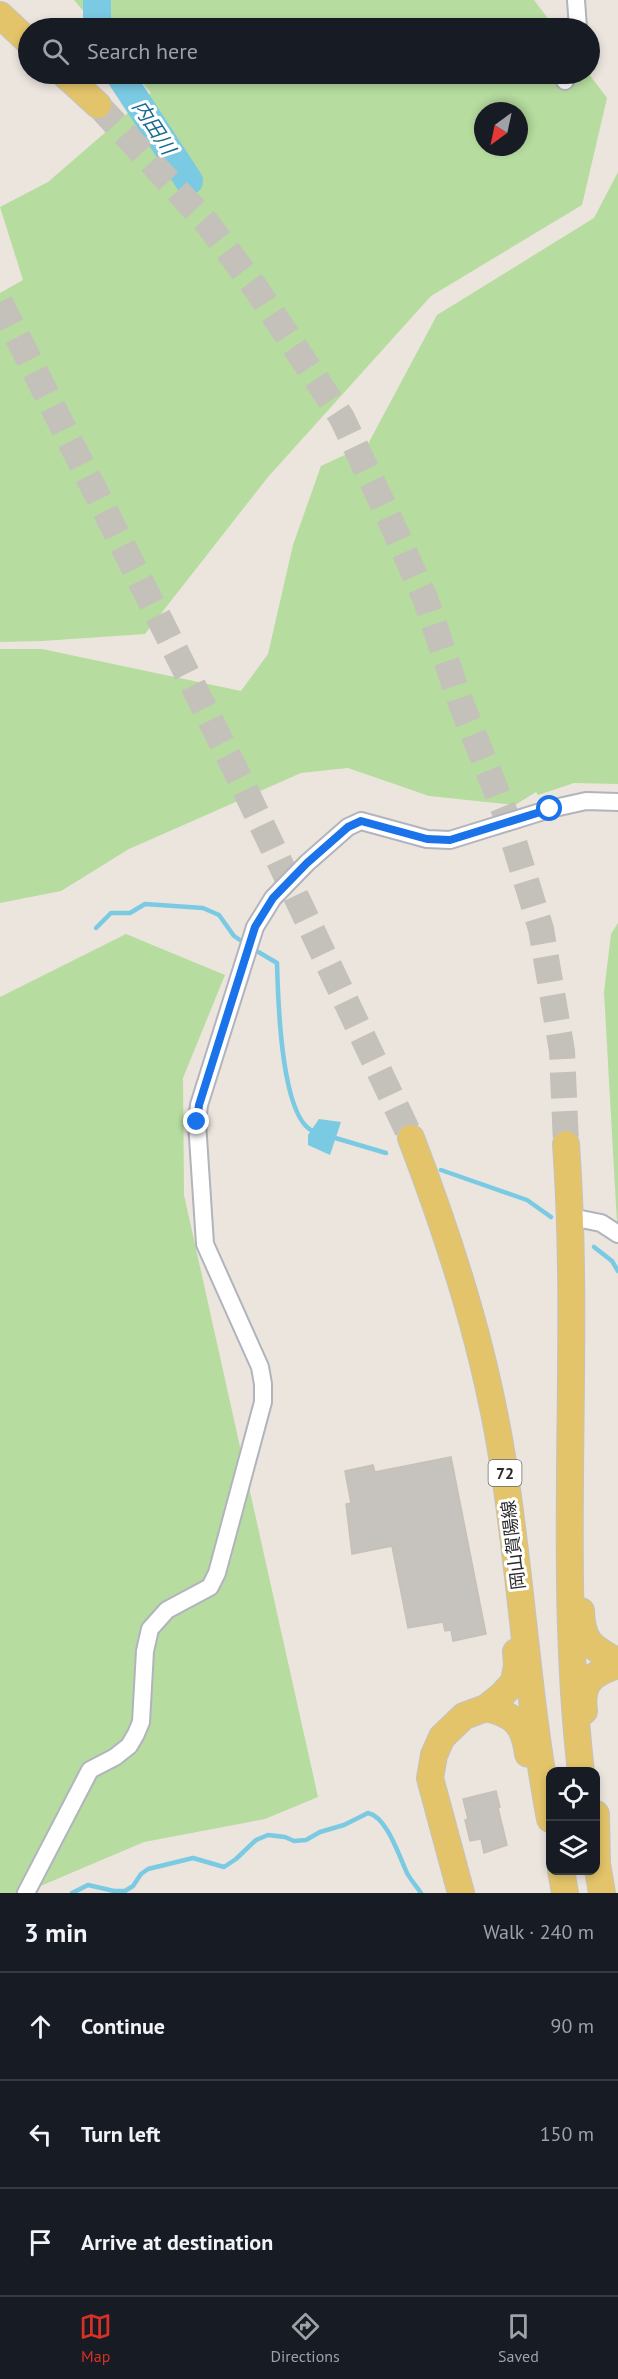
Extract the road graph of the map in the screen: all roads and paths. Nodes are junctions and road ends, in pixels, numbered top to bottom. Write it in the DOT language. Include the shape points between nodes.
graph roads {
  1 [pos="576,0"];
  2 [pos="577,18"];
  3 [pos="4,19"];
  4 [pos="18,32"];
  5 [pos="75,84"];
  6 [pos="98,105"];
  7 [pos="618,802"];
  8 [pos="411,1138"];
  9 [pos="566,1144"];
  10 [pos="571,1217"];
  11 [pos="618,1234"];
  12 [pos="508,1506"];
  13 [pos="569,1531"];
  14 [pos="618,1663"];
  15 [pos="486,1708"];
  16 [pos="580,1767"];
  17 [pos="590,1767"];
  18 [pos="546,1794"];
  19 [pos="547,1821"];
  20 [pos="562,1875"];
  21 [pos="599,1875"];
  22 [pos="26,1893"];
  23 [pos="461,1893"];
  24 [pos="565,1893"];
  25 [pos="602,1893"];
  1 -- 2 [label="street"];
  3 -- 4 [label="main road"];
  5 -- 6 [label="main road"];
  7 -- 22 [label="street" via="586,801 550,809 450,840 427,839 361,821 348,827 307,863 273,898 255,927 197,1122 205,1244 260,1367 263,1402 217,1573 210,1587 167,1610 150,1629 141,1722 136,1734 115,1757 90,1770"];
  8 -- 12 [label="main road, 岡山賀陽線 / 72" via="450,1245 485,1365"];
  9 -- 10 [label="main road"];
  10 -- 11 [label="street" via="601,1223"];
  10 -- 13 [label="main road"];
  12 -- 15 [label="main road" via="503,1539 517,1665 514,1682"];
  12 -- 18 [label="main road, 岡山賀陽線 / 72"];
  13 -- 14 [label="main road" via="579,1573 586,1639"];
  13 -- 16 [label="main road" via="574,1711"];
  14 -- 17 [label="main road" via="588,1681 583,1705"];
  15 -- 19 [label="main road" via="505,1713 522,1728 532,1785"];
  15 -- 23 [label="main road" via="464,1716 442,1737 430,1778"];
  20 -- 24 [label="main road"];
  21 -- 25 [label="main road"];
}
